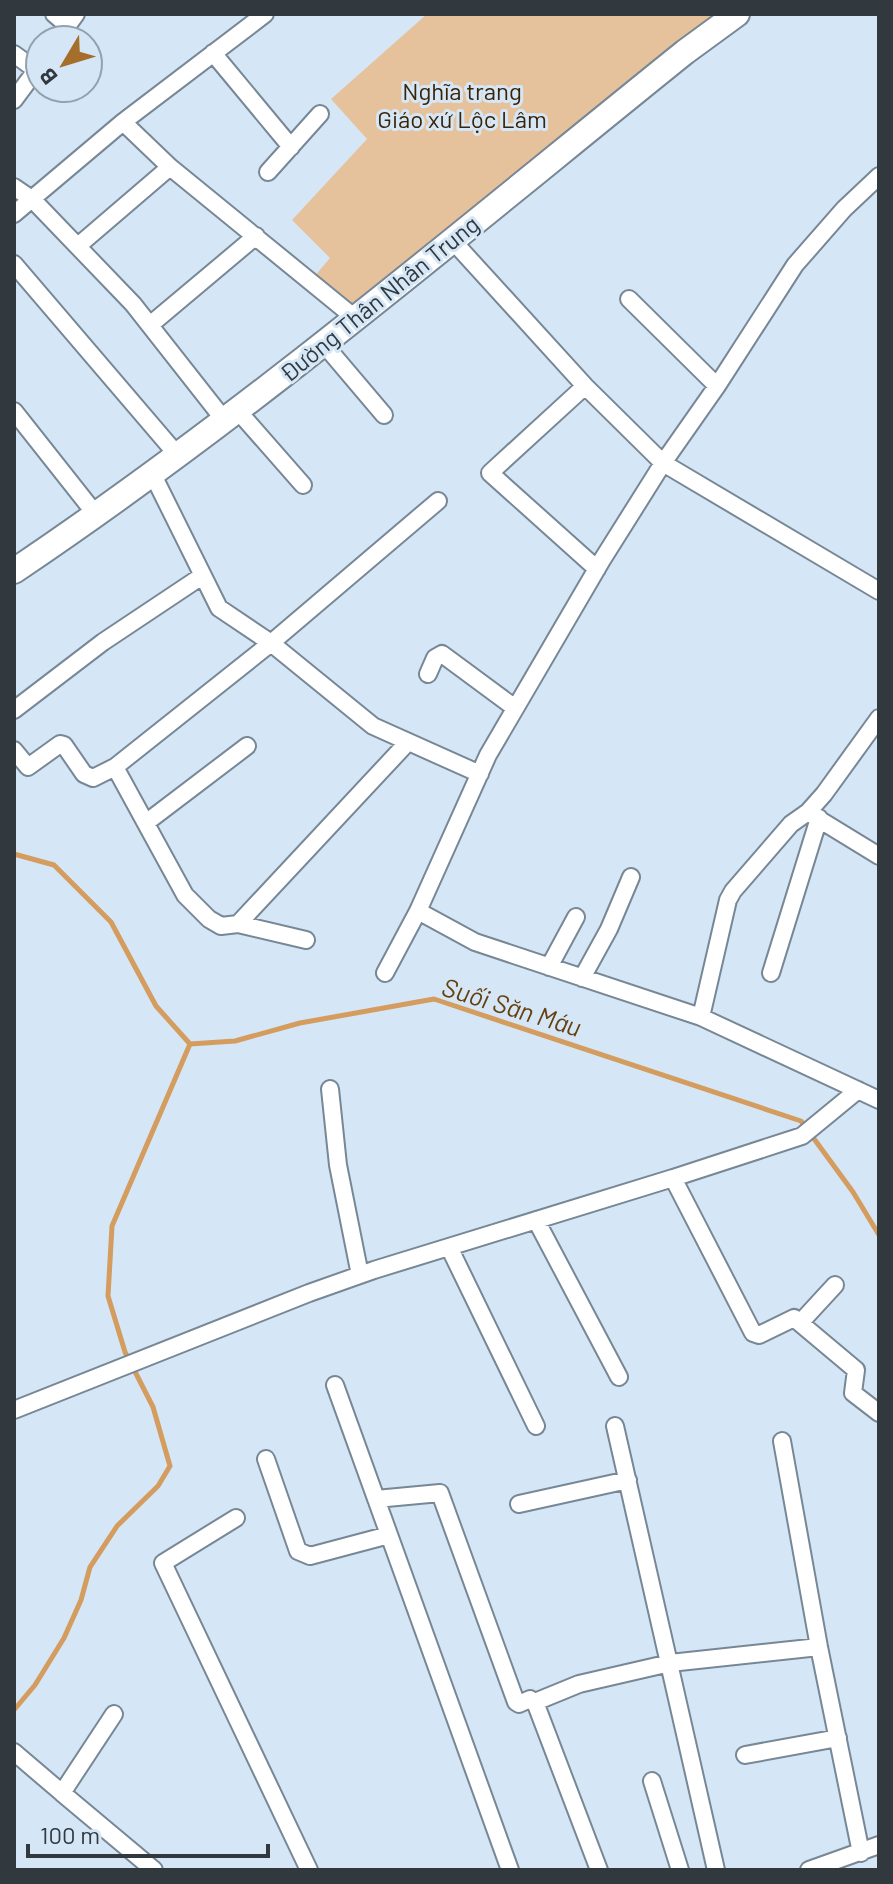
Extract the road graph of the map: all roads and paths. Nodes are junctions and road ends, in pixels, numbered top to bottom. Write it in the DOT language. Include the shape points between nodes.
graph roads {
  1 [pos="54,14"];
  2 [pos="265,14"];
  3 [pos="737,14"];
  4 [pos="72,20"];
  5 [pos="213,53"];
  6 [pos="320,114"];
  7 [pos="123,122"];
  8 [pos="291,147"];
  9 [pos="170,167"];
  10 [pos="268,172"];
  11 [pos="879,176"];
  12 [pos="14,187"];
  13 [pos="33,200"];
  14 [pos="14,214"];
  15 [pos="256,236"];
  16 [pos="452,240"];
  17 [pos="79,245"];
  18 [pos="14,264"];
  19 [pos="629,299"];
  20 [pos="355,318"];
  21 [pos="150,325"];
  22 [pos="323,343"];
  23 [pos="585,386"];
  24 [pos="717,386"];
  25 [pos="14,411"];
  26 [pos="384,415"];
  27 [pos="232,416"];
  28 [pos="179,457"];
  29 [pos="663,463"];
  30 [pos="153,475"];
  31 [pos="303,485"];
  32 [pos="438,501"];
  33 [pos="97,516"];
  34 [pos="597,569"];
  35 [pos="14,571"];
  36 [pos="202,576"];
  37 [pos="879,591"];
  38 [pos="271,643"];
  39 [pos="428,674"];
  40 [pos="515,708"];
  41 [pos="14,710"];
  42 [pos="879,718"];
  43 [pos="408,742"];
  44 [pos="247,746"];
  45 [pos="14,750"];
  46 [pos="115,767"];
  47 [pos="480,774"];
  48 [pos="813,815"];
  49 [pos="147,822"];
  50 [pos="879,856"];
  51 [pos="631,877"];
  52 [pos="418,911"];
  53 [pos="576,917"];
  54 [pos="238,924"];
  55 [pos="306,940"];
  56 [pos="549,967"];
  57 [pos="385,973"];
  58 [pos="771,973"];
  59 [pos="582,978"];
  60 [pos="701,1017"];
  61 [pos="330,1089"];
  62 [pos="858,1090"];
  63 [pos="879,1100"];
  64 [pos="673,1178"];
  65 [pos="536,1220"];
  66 [pos="449,1247"];
  67 [pos="360,1275"];
  68 [pos="835,1285"];
  69 [pos="800,1323"];
  70 [pos="619,1377"];
  71 [pos="335,1385"];
  72 [pos="14,1410"];
  73 [pos="879,1413"];
  74 [pos="536,1426"];
  75 [pos="615,1426"];
  76 [pos="782,1441"];
  77 [pos="266,1459"];
  78 [pos="628,1480"];
  79 [pos="376,1499"];
  80 [pos="519,1504"];
  81 [pos="236,1518"];
  82 [pos="389,1535"];
  83 [pos="819,1647"];
  84 [pos="670,1663"];
  85 [pos="535,1702"];
  86 [pos="114,1714"];
  87 [pos="838,1738"];
  88 [pos="14,1752"];
  89 [pos="745,1755"];
  90 [pos="652,1781"];
  91 [pos="62,1793"];
  92 [pos="879,1845"];
  93 [pos="861,1853"];
  94 [pos="154,1870"];
  95 [pos="309,1870"];
  96 [pos="510,1870"];
  97 [pos="599,1870"];
  98 [pos="680,1870"];
  99 [pos="716,1870"];
  100 [pos="809,1870"];
  1 -- 4 [label="street"];
  2 -- 5 [label="street"];
  3 -- 16 [label="street, Đường Thân Nhân Trung"];
  5 -- 7 [label="street"];
  5 -- 8 [label="street"];
  6 -- 8 [label="street"];
  7 -- 9 [label="street"];
  7 -- 13 [label="street"];
  8 -- 10 [label="street"];
  9 -- 15 [label="street"];
  9 -- 17 [label="street"];
  11 -- 24 [label="street" via="795,265"];
  12 -- 13 [label="street"];
  13 -- 14 [label="street"];
  13 -- 17 [label="street"];
  15 -- 20 [label="street"];
  15 -- 21 [label="street"];
  16 -- 20 [label="street, Đường Thân Nhân Trung"];
  16 -- 23 [label="street"];
  17 -- 21 [label="street"];
  18 -- 28 [label="street"];
  19 -- 24 [label="street"];
  20 -- 22 [label="street, Đường Thân Nhân Trung"];
  21 -- 27 [label="street"];
  22 -- 26 [label="street"];
  22 -- 27 [label="street, Đường Thân Nhân Trung"];
  23 -- 29 [label="street"];
  23 -- 34 [label="street" via="490,473"];
  24 -- 29 [label="street"];
  25 -- 33 [label="street"];
  27 -- 28 [label="street, Đường Thân Nhân Trung"];
  27 -- 31 [label="street"];
  28 -- 30 [label="street, Đường Thân Nhân Trung"];
  29 -- 34 [label="street"];
  29 -- 37 [label="street"];
  30 -- 33 [label="street, Đường Thân Nhân Trung"];
  30 -- 36 [label="street"];
  32 -- 38 [label="street"];
  33 -- 35 [label="street, Đường Thân Nhân Trung"];
  34 -- 40 [label="street"];
  36 -- 38 [label="street" via="219,608"];
  36 -- 41 [label="street"];
  38 -- 43 [label="street" via="373,726"];
  38 -- 46 [label="street"];
  39 -- 40 [label="street" via="442,654"];
  40 -- 47 [label="street"];
  42 -- 48 [label="street"];
  43 -- 47 [label="street"];
  43 -- 54 [label="street"];
  44 -- 49 [label="street"];
  45 -- 46 [label="street" via="28,767 64,745 84,774 93,778"];
  46 -- 49 [label="street"];
  47 -- 52 [label="street"];
  48 -- 50 [label="street"];
  48 -- 58 [label="street"];
  48 -- 60 [label="street" via="791,824 728,900"];
  49 -- 54 [label="street" via="185,895 221,926"];
  51 -- 59 [label="street"];
  52 -- 56 [label="street" via="475,942"];
  52 -- 57 [label="street"];
  53 -- 56 [label="street"];
  54 -- 55 [label="street"];
  56 -- 59 [label="street"];
  59 -- 60 [label="street"];
  60 -- 62 [label="street"];
  61 -- 67 [label="street" via="338,1165"];
  62 -- 63 [label="street"];
  62 -- 64 [label="street" via="809,1131"];
  64 -- 65 [label="street"];
  64 -- 69 [label="street" via="753,1333 794,1318"];
  65 -- 66 [label="street"];
  65 -- 70 [label="street"];
  66 -- 67 [label="street"];
  66 -- 74 [label="street"];
  67 -- 72 [label="street"];
  68 -- 69 [label="street"];
  69 -- 73 [label="street" via="856,1370 853,1393"];
  71 -- 79 [label="street"];
  75 -- 78 [label="street"];
  76 -- 83 [label="street"];
  77 -- 82 [label="street" via="298,1551 304,1555"];
  78 -- 80 [label="street"];
  78 -- 84 [label="street"];
  79 -- 82 [label="street"];
  79 -- 85 [label="street" via="440,1493 516,1702"];
  81 -- 95 [label="street" via="163,1563"];
  82 -- 96 [label="street"];
  83 -- 84 [label="street"];
  83 -- 87 [label="street"];
  84 -- 85 [label="street" via="579,1684"];
  84 -- 99 [label="street"];
  85 -- 97 [label="street"];
  86 -- 91 [label="street"];
  87 -- 89 [label="street"];
  87 -- 93 [label="street"];
  88 -- 91 [label="street"];
  90 -- 98 [label="street"];
  91 -- 94 [label="street"];
  92 -- 93 [label="street"];
  93 -- 100 [label="street"];
}
